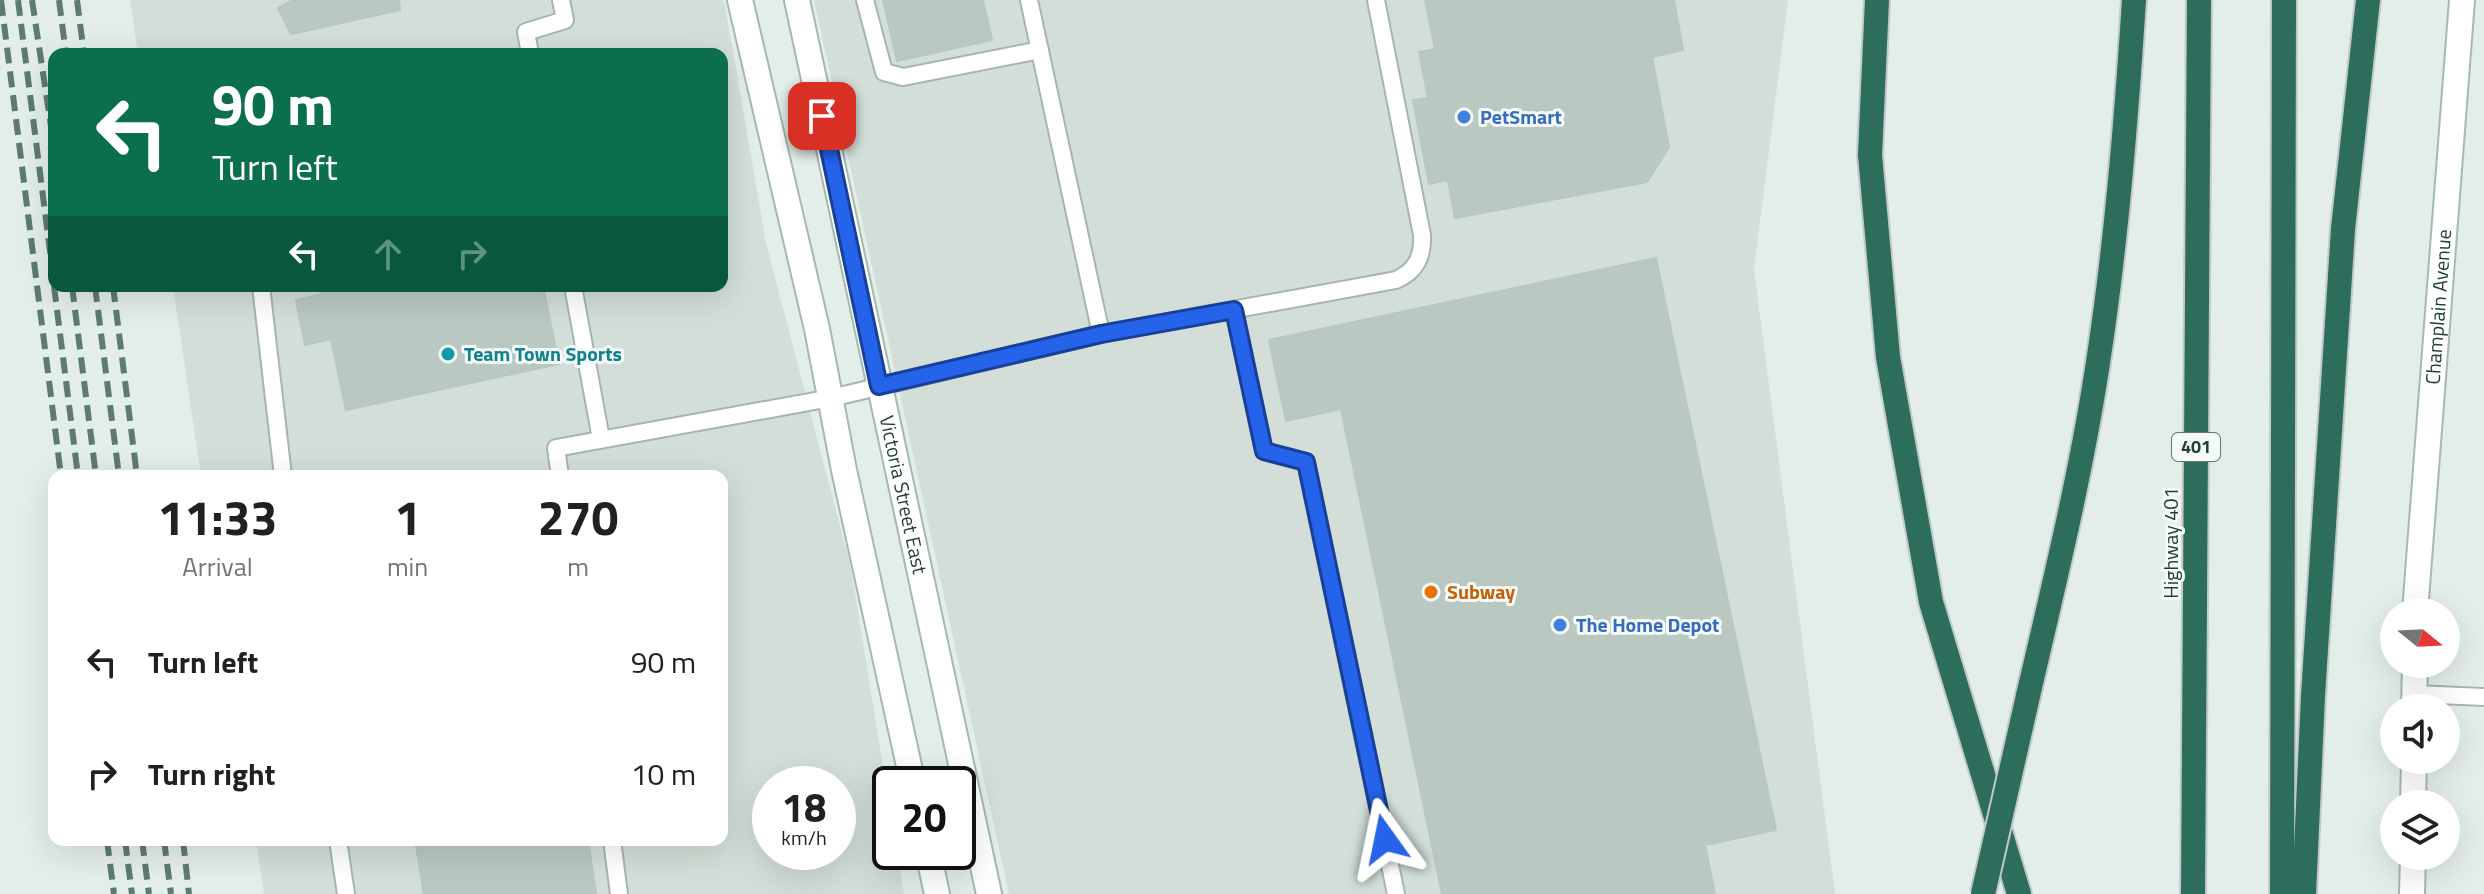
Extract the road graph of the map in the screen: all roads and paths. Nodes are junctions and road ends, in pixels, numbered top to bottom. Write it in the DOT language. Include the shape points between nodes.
graph roads {
  1 [pos="561,0"];
  2 [pos="740,0"];
  3 [pos="797,0"];
  4 [pos="865,0"];
  5 [pos="1029,0"];
  6 [pos="1376,0"];
  7 [pos="1877,0"];
  8 [pos="2134,0"];
  9 [pos="2199,0"];
  10 [pos="2284,0"];
  11 [pos="2368,0"];
  12 [pos="2462,0"];
  13 [pos="529,48"];
  14 [pos="1040,50"];
  15 [pos="262,292"];
  16 [pos="574,292"];
  17 [pos="1234,310"];
  18 [pos="1101,334"];
  19 [pos="879,386"];
  20 [pos="831,398"];
  21 [pos="601,439"];
  22 [pos="282,470"];
  23 [pos="559,470"];
  24 [pos="2416,598"];
  25 [pos="2484,697"];
  26 [pos="2460,698"];
  27 [pos="909,766"];
  28 [pos="339,846"];
  29 [pos="613,846"];
  30 [pos="932,870"];
  31 [pos="2413,870"];
  32 [pos="346,894"];
  33 [pos="619,894"];
  34 [pos="937,894"];
  35 [pos="989,894"];
  36 [pos="1396,894"];
  37 [pos="1983,894"];
  38 [pos="2019,894"];
  39 [pos="2193,894"];
  40 [pos="2282,894"];
  41 [pos="2304,894"];
  42 [pos="2412,894"];
  1 -- 13 [label="lane" via="565,20 526,32"];
  2 -- 20 [label="main road"];
  3 -- 19 [label="main road, Victoria Street East"];
  4 -- 14 [label="lane" via="884,72 903,77"];
  5 -- 14 [label="lane"];
  6 -- 17 [label="lane" via="1422,235 1417,263 1409,275 1396,280"];
  7 -- 38 [label="highway" via="1870,155 1888,357 1931,602"];
  8 -- 37 [label="highway, bridge" via="2123,173 2097,369 2079,472"];
  9 -- 39 [label="highway, Highway 401 / 401"];
  10 -- 40 [label="highway"];
  11 -- 41 [label="highway" via="2343,229"];
  12 -- 24 [label="main road, Champlain Avenue"];
  14 -- 18 [label="lane"];
  15 -- 22 [label="lane"];
  16 -- 21 [label="lane"];
  17 -- 18 [label="lane"];
  17 -- 36 [label="lane" via="1264,451 1306,462"];
  18 -- 19 [label="lane"];
  19 -- 20 [label="lane"];
  19 -- 35 [label="main road, Victoria Street East"];
  20 -- 21 [label="lane"];
  20 -- 27 [label="main road"];
  21 -- 23 [label="lane" via="556,448"];
  25 -- 26 [label="lane"];
  28 -- 32 [label="lane"];
  29 -- 33 [label="lane"];
  30 -- 34 [label="main road"];
  31 -- 42 [label="main road"];
}
